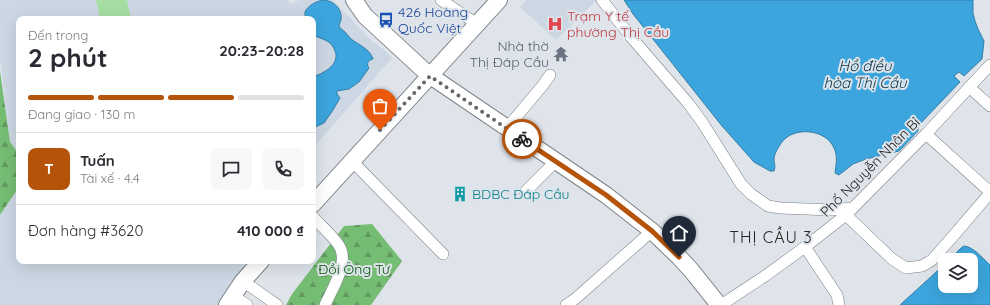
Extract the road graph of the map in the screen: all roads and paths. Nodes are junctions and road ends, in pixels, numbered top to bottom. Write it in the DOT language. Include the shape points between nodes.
graph roads {
  1 [pos="441,0"];
  2 [pos="499,0"];
  3 [pos="602,0"];
  4 [pos="358,1"];
  5 [pos="477,24"];
  6 [pos="990,65"];
  7 [pos="550,75"];
  8 [pos="430,76"];
  9 [pos="969,87"];
  10 [pos="990,106"];
  11 [pos="506,128"];
  12 [pos="926,134"];
  13 [pos="352,161"];
  14 [pos="556,161"];
  15 [pos="525,192"];
  16 [pos="990,192"];
  17 [pos="316,201"];
  18 [pos="849,212"];
  19 [pos="316,220"];
  20 [pos="652,231"];
  21 [pos="805,247"];
  22 [pos="443,254"];
  23 [pos="258,264"];
  24 [pos="243,281"];
  25 [pos="230,301"];
  26 [pos="247,305"];
  27 [pos="277,305"];
  28 [pos="325,305"];
  29 [pos="566,305"];
  30 [pos="720,305"];
  31 [pos="839,305"];
  1 -- 5 [label="street"];
  2 -- 5 [label="main road"];
  3 -- 18 [label="street" via="688,103 741,184 751,194 768,206"];
  4 -- 8 [label="main road" via="365,16"];
  5 -- 8 [label="main road"];
  6 -- 9 [label="street, Phố Nguyễn Nhân Bỉ"];
  7 -- 11 [label="street"];
  8 -- 11 [label="main road"];
  8 -- 13 [label="main road"];
  9 -- 10 [label="street"];
  9 -- 12 [label="street, Phố Nguyễn Nhân Bỉ"];
  11 -- 14 [label="main road"];
  12 -- 16 [label="street"];
  12 -- 18 [label="street, Phố Nguyễn Nhân Bỉ"];
  13 -- 17 [label="main road"];
  13 -- 22 [label="street"];
  14 -- 15 [label="street"];
  14 -- 20 [label="main road"];
  16 -- 18 [label="street" via="932,260 922,266 906,268 892,259"];
  18 -- 21 [label="street, Phố Nguyễn Nhân Bỉ"];
  19 -- 28 [label="street" via="339,245 343,261"];
  20 -- 29 [label="street"];
  20 -- 30 [label="main road" via="692,270"];
  21 -- 30 [label="street, Phố Nguyễn Nhân Bỉ"];
  21 -- 31 [label="street" via="837,295"];
  23 -- 24 [label="main road"];
  24 -- 25 [label="main road"];
  24 -- 27 [label="street"];
  25 -- 26 [label="street"];
}
